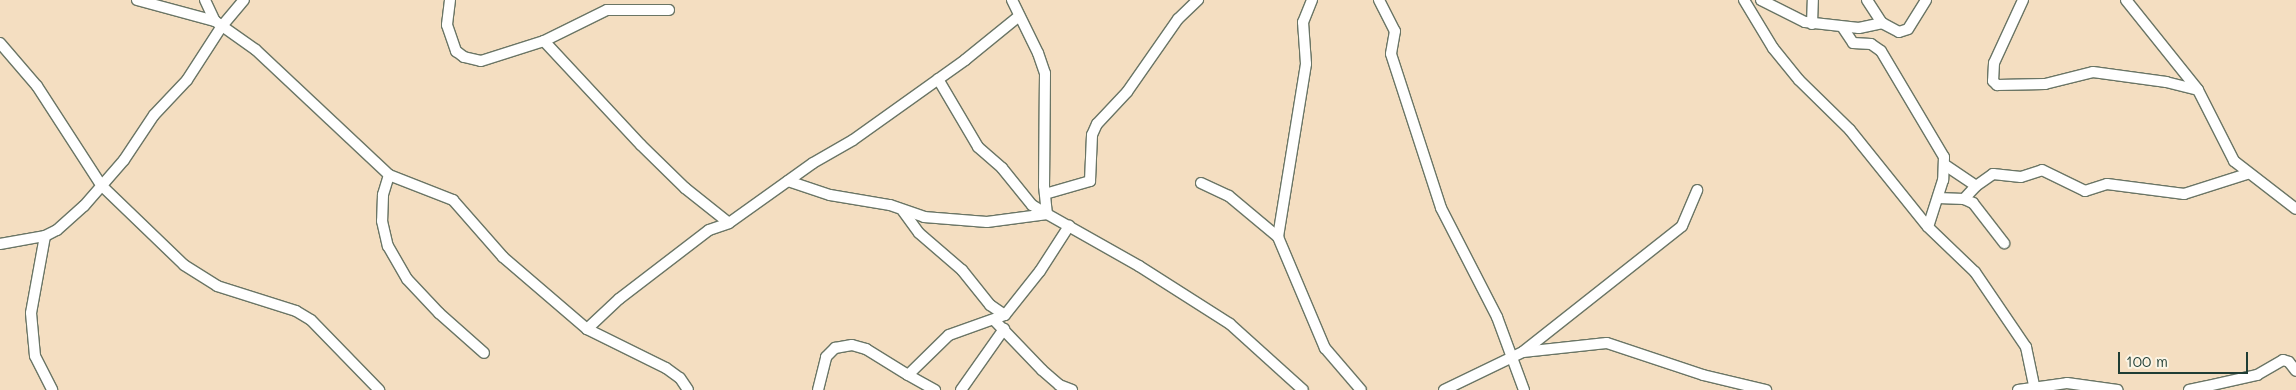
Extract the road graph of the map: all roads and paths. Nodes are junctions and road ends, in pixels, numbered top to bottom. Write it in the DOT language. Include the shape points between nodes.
graph roads {
  1 [pos="137,0"];
  2 [pos="205,0"];
  3 [pos="244,0"];
  4 [pos="450,0"];
  5 [pos="1012,0"];
  6 [pos="1198,0"];
  7 [pos="1312,0"];
  8 [pos="1379,0"];
  9 [pos="1744,0"];
  10 [pos="1761,0"];
  11 [pos="1813,0"];
  12 [pos="1867,0"];
  13 [pos="1926,0"];
  14 [pos="2023,0"];
  15 [pos="2126,0"];
  16 [pos="669,10"];
  17 [pos="1018,17"];
  18 [pos="218,23"];
  19 [pos="1882,23"];
  20 [pos="1812,24"];
  21 [pos="1843,28"];
  22 [pos="544,41"];
  23 [pos="0,43"];
  24 [pos="938,79"];
  25 [pos="2198,90"];
  26 [pos="1945,165"];
  27 [pos="2247,174"];
  28 [pos="389,175"];
  29 [pos="788,181"];
  30 [pos="1201,184"];
  31 [pos="101,185"];
  32 [pos="1976,186"];
  33 [pos="1697,190"];
  34 [pos="1045,194"];
  35 [pos="1938,198"];
  36 [pos="1964,199"];
  37 [pos="2296,209"];
  38 [pos="903,211"];
  39 [pos="1047,214"];
  40 [pos="729,223"];
  41 [pos="1069,226"];
  42 [pos="1928,227"];
  43 [pos="45,236"];
  44 [pos="1278,237"];
  45 [pos="2004,243"];
  46 [pos="0,244"];
  47 [pos="1005,315"];
  48 [pos="995,321"];
  49 [pos="587,328"];
  50 [pos="1004,329"];
  51 [pos="1523,352"];
  52 [pos="484,353"];
  53 [pos="1512,355"];
  54 [pos="2296,371"];
  55 [pos="908,375"];
  56 [pos="2034,389"];
  57 [pos="52,390"];
  58 [pos="378,390"];
  59 [pos="688,390"];
  60 [pos="818,390"];
  61 [pos="935,390"];
  62 [pos="962,390"];
  63 [pos="1072,390"];
  64 [pos="1303,390"];
  65 [pos="1361,390"];
  66 [pos="1444,390"];
  67 [pos="1524,390"];
  68 [pos="1766,390"];
  69 [pos="2018,390"];
  70 [pos="2118,390"];
  71 [pos="2189,390"];
  1 -- 18 [label="street"];
  2 -- 18 [label="street"];
  3 -- 18 [label="street"];
  4 -- 22 [label="street" via="447,25 456,51 464,58 489,60"];
  5 -- 17 [label="street"];
  6 -- 34 [label="street" via="1178,19 1127,92 1097,124 1092,134 1090,181"];
  7 -- 44 [label="street" via="1304,22 1306,64"];
  8 -- 53 [label="street" via="1395,31 1391,54 1441,208 1497,317"];
  9 -- 42 [label="street" via="1784,62 1850,130"];
  10 -- 20 [label="street"];
  11 -- 20 [label="street"];
  12 -- 19 [label="street"];
  13 -- 19 [label="street" via="1904,32 1892,30"];
  14 -- 25 [label="street" via="1994,64 1993,81 1997,85 2046,84 2093,72"];
  15 -- 25 [label="street"];
  16 -- 22 [label="street" via="607,10"];
  17 -- 24 [label="street"];
  17 -- 34 [label="street" via="1038,53 1044,73"];
  18 -- 28 [label="street" via="256,50"];
  18 -- 31 [label="street" via="187,80 154,115 124,160"];
  19 -- 21 [label="street"];
  20 -- 21 [label="street"];
  21 -- 26 [label="street" via="1853,43 1871,44 1881,51 1944,157"];
  22 -- 40 [label="street" via="641,145"];
  23 -- 31 [label="street" via="37,86"];
  24 -- 29 [label="street" via="853,140"];
  24 -- 39 [label="street" via="978,147 1002,168 1032,205"];
  25 -- 27 [label="street" via="2228,153"];
  26 -- 32 [label="street"];
  26 -- 35 [label="street"];
  27 -- 32 [label="street" via="2184,194 2107,184 2085,191 2042,170 2025,177 1993,174"];
  27 -- 37 [label="street"];
  28 -- 49 [label="street" via="453,200 503,256"];
  28 -- 52 [label="street" via="383,195 382,221 388,246 407,279"];
  29 -- 38 [label="street" via="830,195 890,205"];
  29 -- 40 [label="street"];
  30 -- 44 [label="street" via="1229,196"];
  31 -- 43 [label="street" via="64,224"];
  31 -- 58 [label="street" via="198,276 217,286 296,311 311,320"];
  32 -- 36 [label="street"];
  33 -- 51 [label="street" via="1682,226"];
  34 -- 39 [label="street"];
  35 -- 36 [label="street"];
  35 -- 42 [label="street"];
  36 -- 45 [label="street" via="1981,211"];
  38 -- 39 [label="street" via="924,217 987,222"];
  38 -- 47 [label="street" via="918,233 962,270 990,306"];
  39 -- 41 [label="street"];
  40 -- 49 [label="street" via="709,230 619,299"];
  41 -- 47 [label="street" via="1040,271"];
  41 -- 64 [label="street" via="1230,324"];
  42 -- 56 [label="street" via="1975,272 2024,344"];
  43 -- 46 [label="street"];
  43 -- 57 [label="street" via="31,313 36,356"];
  44 -- 65 [label="street" via="1325,348"];
  47 -- 48 [label="street"];
  48 -- 50 [label="street"];
  48 -- 55 [label="street" via="949,335"];
  49 -- 59 [label="street" via="666,368 680,378"];
  50 -- 62 [label="street"];
  50 -- 63 [label="street" via="1042,370 1059,385"];
  51 -- 53 [label="street"];
  51 -- 68 [label="street" via="1613,343 1703,375"];
  53 -- 66 [label="street"];
  53 -- 67 [label="street"];
  54 -- 71 [label="street" via="2283,360 2257,375"];
  55 -- 60 [label="street" via="866,349 852,345 835,348 826,357"];
  55 -- 61 [label="street"];
  56 -- 69 [label="street"];
  56 -- 70 [label="street" via="2067,383"];
}
